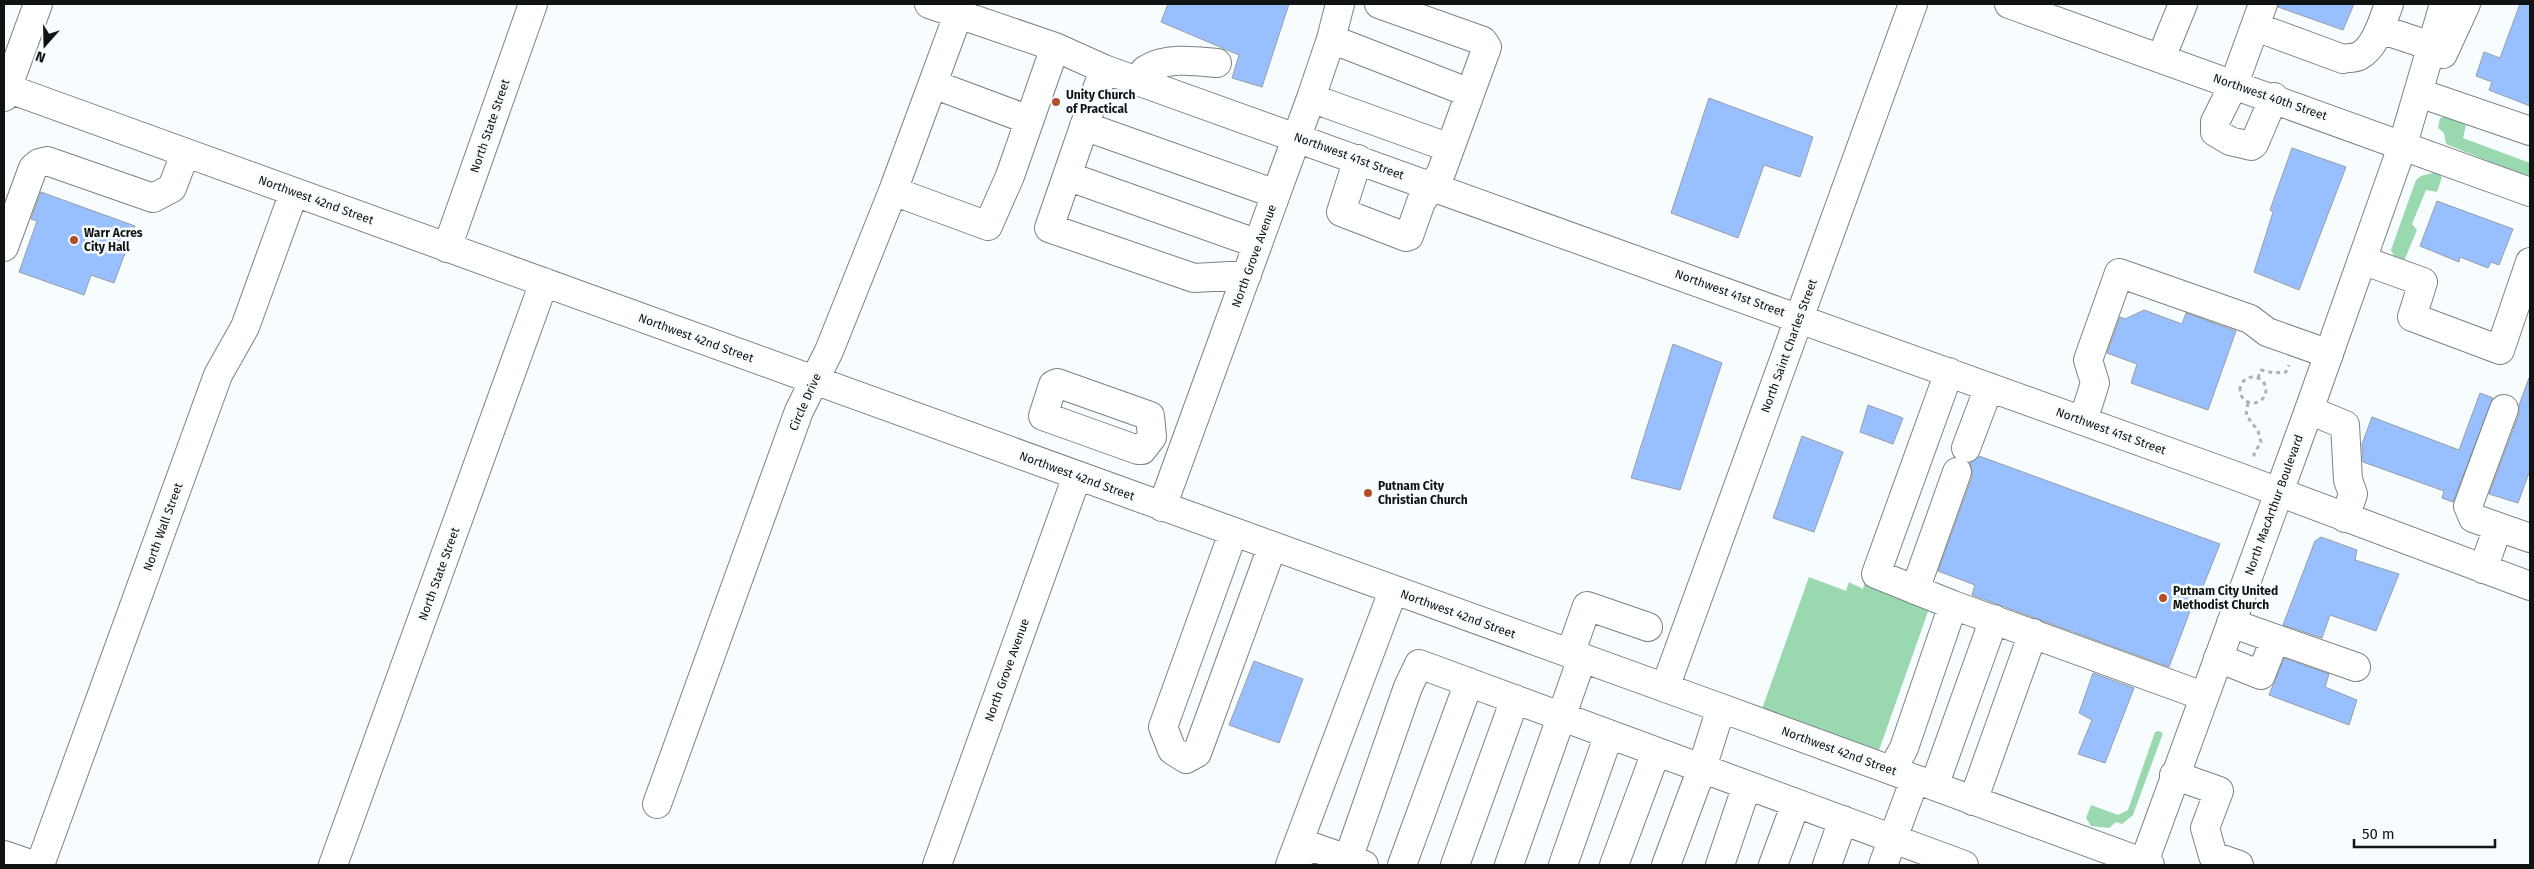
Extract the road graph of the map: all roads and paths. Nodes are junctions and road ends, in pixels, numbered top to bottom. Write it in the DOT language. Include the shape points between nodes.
graph roads {
  1 [pos="38,4"];
  2 [pos="533,4"];
  3 [pos="928,4"];
  4 [pos="1340,4"];
  5 [pos="1379,4"];
  6 [pos="1913,4"];
  7 [pos="2009,4"];
  8 [pos="2183,4"];
  9 [pos="2389,4"];
  10 [pos="2444,4"];
  11 [pos="2466,4"];
  12 [pos="961,9"];
  13 [pos="2260,15"];
  14 [pos="2380,29"];
  15 [pos="1332,39"];
  16 [pos="2431,46"];
  17 [pos="1055,47"];
  18 [pos="2161,58"];
  19 [pos="1217,63"];
  20 [pos="1104,69"];
  21 [pos="1137,81"];
  22 [pos="933,84"];
  23 [pos="2234,84"];
  24 [pos="5,91"];
  25 [pos="1470,94"];
  26 [pos="2425,95"];
  27 [pos="2274,97"];
  28 [pos="1311,98"];
  29 [pos="1029,120"];
  30 [pos="1084,126"];
  31 [pos="2530,131"];
  32 [pos="1296,138"];
  33 [pos="2403,144"];
  34 [pos="1450,148"];
  35 [pos="186,154"];
  36 [pos="1358,159"];
  37 [pos="1067,176"];
  38 [pos="1432,186"];
  39 [pos="893,191"];
  40 [pos="294,192"];
  41 [pos="2530,192"];
  42 [pos="1276,194"];
  43 [pos="1258,244"];
  44 [pos="4,246"];
  45 [pos="447,248"];
  46 [pos="2362,260"];
  47 [pos="2530,262"];
  48 [pos="1247,275"];
  49 [pos="544,282"];
  50 [pos="1799,318"];
  51 [pos="2329,354"];
  52 [pos="2289,365"];
  53 [pos="1949,372"];
  54 [pos="2258,378"];
  55 [pos="814,380"];
  56 [pos="1989,387"];
  57 [pos="2248,403"];
  58 [pos="2504,409"];
  59 [pos="2309,410"];
  60 [pos="1042,416"];
  61 [pos="2083,421"];
  62 [pos="1152,437"];
  63 [pos="1184,448"];
  64 [pos="1030,458"];
  65 [pos="2255,464"];
  66 [pos="1077,476"];
  67 [pos="2279,492"];
  68 [pos="1162,507"];
  69 [pos="2345,518"];
  70 [pos="2498,527"];
  71 [pos="1234,533"];
  72 [pos="2530,538"];
  73 [pos="1272,547"];
  74 [pos="2483,569"];
  75 [pos="2530,586"];
  76 [pos="1915,590"];
  77 [pos="1393,591"];
  78 [pos="1954,605"];
  79 [pos="1994,620"];
  80 [pos="2231,623"];
  81 [pos="1648,627"];
  82 [pos="2033,634"];
  83 [pos="2276,639"];
  84 [pos="1576,656"];
  85 [pos="2218,658"];
  86 [pos="2356,667"];
  87 [pos="1469,682"];
  88 [pos="1665,688"];
  89 [pos="2203,696"];
  90 [pos="1515,700"];
  91 [pos="1722,708"];
  92 [pos="1561,716"];
  93 [pos="1609,734"];
  94 [pos="1656,752"];
  95 [pos="1702,768"];
  96 [pos="2174,775"];
  97 [pos="1914,778"];
  98 [pos="1747,785"];
  99 [pos="1973,801"];
  100 [pos="656,804"];
  101 [pos="1796,804"];
  102 [pos="1843,820"];
  103 [pos="1893,839"];
  104 [pos="4,855"];
  105 [pos="1936,860"];
  106 [pos="1291,862"];
  107 [pos="1353,863"];
  108 [pos="2146,864"];
  109 [pos="33,865"];
  110 [pos="40,865"];
  111 [pos="333,865"];
  112 [pos="937,865"];
  113 [pos="1402,865"];
  114 [pos="1455,865"];
  115 [pos="1509,865"];
  116 [pos="1563,865"];
  117 [pos="1614,865"];
  118 [pos="1666,865"];
  119 [pos="1720,865"];
  120 [pos="1773,865"];
  121 [pos="1827,865"];
  122 [pos="1883,865"];
  123 [pos="1964,865"];
  124 [pos="2239,865"];
  1 -- 24 [label="street"];
  2 -- 45 [label="street, North State Street"];
  3 -- 12 [label="street, Northwest 41st Street"];
  4 -- 15 [label="street, North Grove Avenue"];
  5 -- 25 [label="street" via="1483,41 1487,47"];
  6 -- 50 [label="street, North Saint Charles Street"];
  7 -- 18 [label="street, Northwest 40th Street"];
  8 -- 18 [label="street"];
  9 -- 14 [label="street"];
  10 -- 16 [label="street, North MacArthur Boulevard"];
  11 -- 26 [label="street, North MacArthur Boulevard"];
  12 -- 17 [label="street, Northwest 41st Street"];
  12 -- 22 [label="street, Circle Drive"];
  13 -- 14 [label="street" via="2343,59 2358,57"];
  13 -- 23 [label="street"];
  14 -- 16 [label="street"];
  15 -- 25 [label="street"];
  15 -- 28 [label="street, North Grove Avenue"];
  16 -- 33 [label="street, North MacArthur Boulevard"];
  17 -- 20 [label="street, Northwest 41st Street"];
  17 -- 29 [label="street"];
  18 -- 23 [label="street, Northwest 40th Street"];
  19 -- 21 [label="street" via="1186,60 1164,63 1146,69"];
  20 -- 21 [label="street, Northwest 41st Street"];
  20 -- 30 [label="street"];
  21 -- 32 [label="street, Northwest 41st Street"];
  22 -- 29 [label="street"];
  22 -- 39 [label="street, Circle Drive"];
  23 -- 27 [label="street, Northwest 40th Street"];
  23 -- 27 [label="street" via="2214,128 2220,136 2245,146 2254,144"];
  24 -- 35 [label="street, Northwest 42nd Street"];
  25 -- 34 [label="street"];
  26 -- 31 [label="street"];
  26 -- 33 [label="street, North MacArthur Boulevard"];
  27 -- 33 [label="street, Northwest 40th Street"];
  28 -- 32 [label="street, North Grove Avenue"];
  28 -- 34 [label="street"];
  29 -- 39 [label="street" via="988,226"];
  30 -- 37 [label="street"];
  30 -- 42 [label="street"];
  32 -- 36 [label="street, Northwest 41st Street"];
  32 -- 42 [label="street, North Grove Avenue"];
  33 -- 41 [label="street, Northwest 40th Street"];
  33 -- 46 [label="street, North MacArthur Boulevard"];
  34 -- 38 [label="street" via="1441,173"];
  35 -- 40 [label="street, Northwest 42nd Street"];
  35 -- 44 [label="street" via="172,188 153,198 47,161 39,163 33,168"];
  36 -- 38 [label="street, Northwest 41st Street"];
  36 -- 38 [label="street" via="1341,212 1406,237"];
  37 -- 43 [label="street"];
  37 -- 48 [label="street" via="1049,228 1194,278"];
  38 -- 50 [label="street, Northwest 41st Street"];
  39 -- 55 [label="street, Circle Drive" via="829,351"];
  40 -- 45 [label="street, Northwest 42nd Street"];
  40 -- 110 [label="street, North Wall Street" via="245,327 218,375"];
  42 -- 43 [label="street, North Grove Avenue"];
  43 -- 48 [label="street, North Grove Avenue"];
  45 -- 49 [label="street, Northwest 42nd Street"];
  46 -- 47 [label="street" via="2423,282 2412,316 2500,350"];
  46 -- 51 [label="street, North MacArthur Boulevard"];
  48 -- 63 [label="street, North Grove Avenue"];
  49 -- 55 [label="street, Northwest 42nd Street"];
  49 -- 111 [label="street, North State Street"];
  50 -- 53 [label="street, Northwest 41st Street"];
  50 -- 88 [label="street, North Saint Charles Street"];
  51 -- 59 [label="street, North MacArthur Boulevard"];
  51 -- 61 [label="street" via="2267,332 2250,319 2119,273 2088,360 2095,383"];
  52 -- 54 [label="path" via="2286,372 2261,370"];
  53 -- 56 [label="street, Northwest 41st Street"];
  53 -- 76 [label="street" via="1876,574"];
  54 -- 57 [label="path" via="2264,384 2264,397 2257,403"];
  54 -- 57 [label="path" via="2249,377 2240,385 2240,394"];
  55 -- 64 [label="street, Northwest 42nd Street"];
  55 -- 100 [label="street, Circle Drive" via="799,411"];
  56 -- 61 [label="street, Northwest 41st Street"];
  56 -- 76 [label="street"];
  57 -- 65 [label="path" via="2246,415 2258,431 2261,442 2254,454"];
  58 -- 70 [label="street" via="2468,506 2473,518"];
  59 -- 67 [label="street, North MacArthur Boulevard"];
  59 -- 69 [label="street" via="2345,425 2348,480 2353,494"];
  60 -- 62 [label="street" via="1138,450 1142,450"];
  60 -- 62 [label="street" via="1053,385 1057,383 1150,416"];
  60 -- 64 [label="street"];
  61 -- 67 [label="street, Northwest 41st Street"];
  62 -- 63 [label="street"];
  63 -- 68 [label="street, North Grove Avenue"];
  64 -- 66 [label="street, Northwest 42nd Street"];
  66 -- 68 [label="street, Northwest 42nd Street"];
  66 -- 112 [label="street, North Grove Avenue"];
  67 -- 69 [label="street, Northwest 41st Street"];
  67 -- 80 [label="street, North MacArthur Boulevard"];
  68 -- 71 [label="street, Northwest 42nd Street"];
  69 -- 74 [label="street, Northwest 41st Street"];
  70 -- 72 [label="street"];
  70 -- 74 [label="street"];
  71 -- 73 [label="street, Northwest 42nd Street"];
  71 -- 73 [label="street" via="1163,727 1172,750 1186,758 1197,753"];
  73 -- 77 [label="street, Northwest 42nd Street"];
  74 -- 75 [label="street, Northwest 41st Street"];
  76 -- 78 [label="street"];
  77 -- 84 [label="street, Northwest 42nd Street"];
  77 -- 106 [label="street"];
  78 -- 79 [label="street"];
  78 -- 97 [label="street" via="1904,748"];
  79 -- 82 [label="street"];
  79 -- 97 [label="street"];
  80 -- 83 [label="street"];
  80 -- 85 [label="street, North MacArthur Boulevard"];
  81 -- 84 [label="street" via="1587,606"];
  82 -- 89 [label="street"];
  82 -- 99 [label="street"];
  83 -- 85 [label="street" via="2261,675"];
  83 -- 86 [label="street"];
  84 -- 88 [label="street, Northwest 42nd Street"];
  84 -- 92 [label="street"];
  85 -- 89 [label="street, North MacArthur Boulevard"];
  87 -- 90 [label="street"];
  87 -- 107 [label="street" via="1419,664 1408,687"];
  87 -- 113 [label="street"];
  88 -- 91 [label="street, Northwest 42nd Street"];
  89 -- 96 [label="street, North MacArthur Boulevard"];
  90 -- 92 [label="street"];
  90 -- 114 [label="street"];
  91 -- 95 [label="street"];
  91 -- 97 [label="street, Northwest 42nd Street"];
  92 -- 93 [label="street"];
  92 -- 115 [label="street"];
  93 -- 94 [label="street"];
  93 -- 116 [label="street"];
  94 -- 95 [label="street"];
  94 -- 117 [label="street"];
  95 -- 98 [label="street"];
  95 -- 118 [label="street"];
  96 -- 108 [label="street, North MacArthur Boulevard"];
  96 -- 124 [label="street" via="2218,791 2205,828 2213,856"];
  97 -- 99 [label="street, Northwest 42nd Street"];
  97 -- 103 [label="street"];
  98 -- 101 [label="street"];
  98 -- 119 [label="street"];
  99 -- 108 [label="street, Northwest 42nd Street"];
  101 -- 102 [label="street"];
  101 -- 120 [label="street"];
  102 -- 103 [label="street"];
  102 -- 121 [label="street"];
  103 -- 105 [label="street"];
  103 -- 122 [label="street"];
  104 -- 109 [label="street"];
  105 -- 123 [label="street"];
  106 -- 107 [label="street" via="1313,847"];
}
